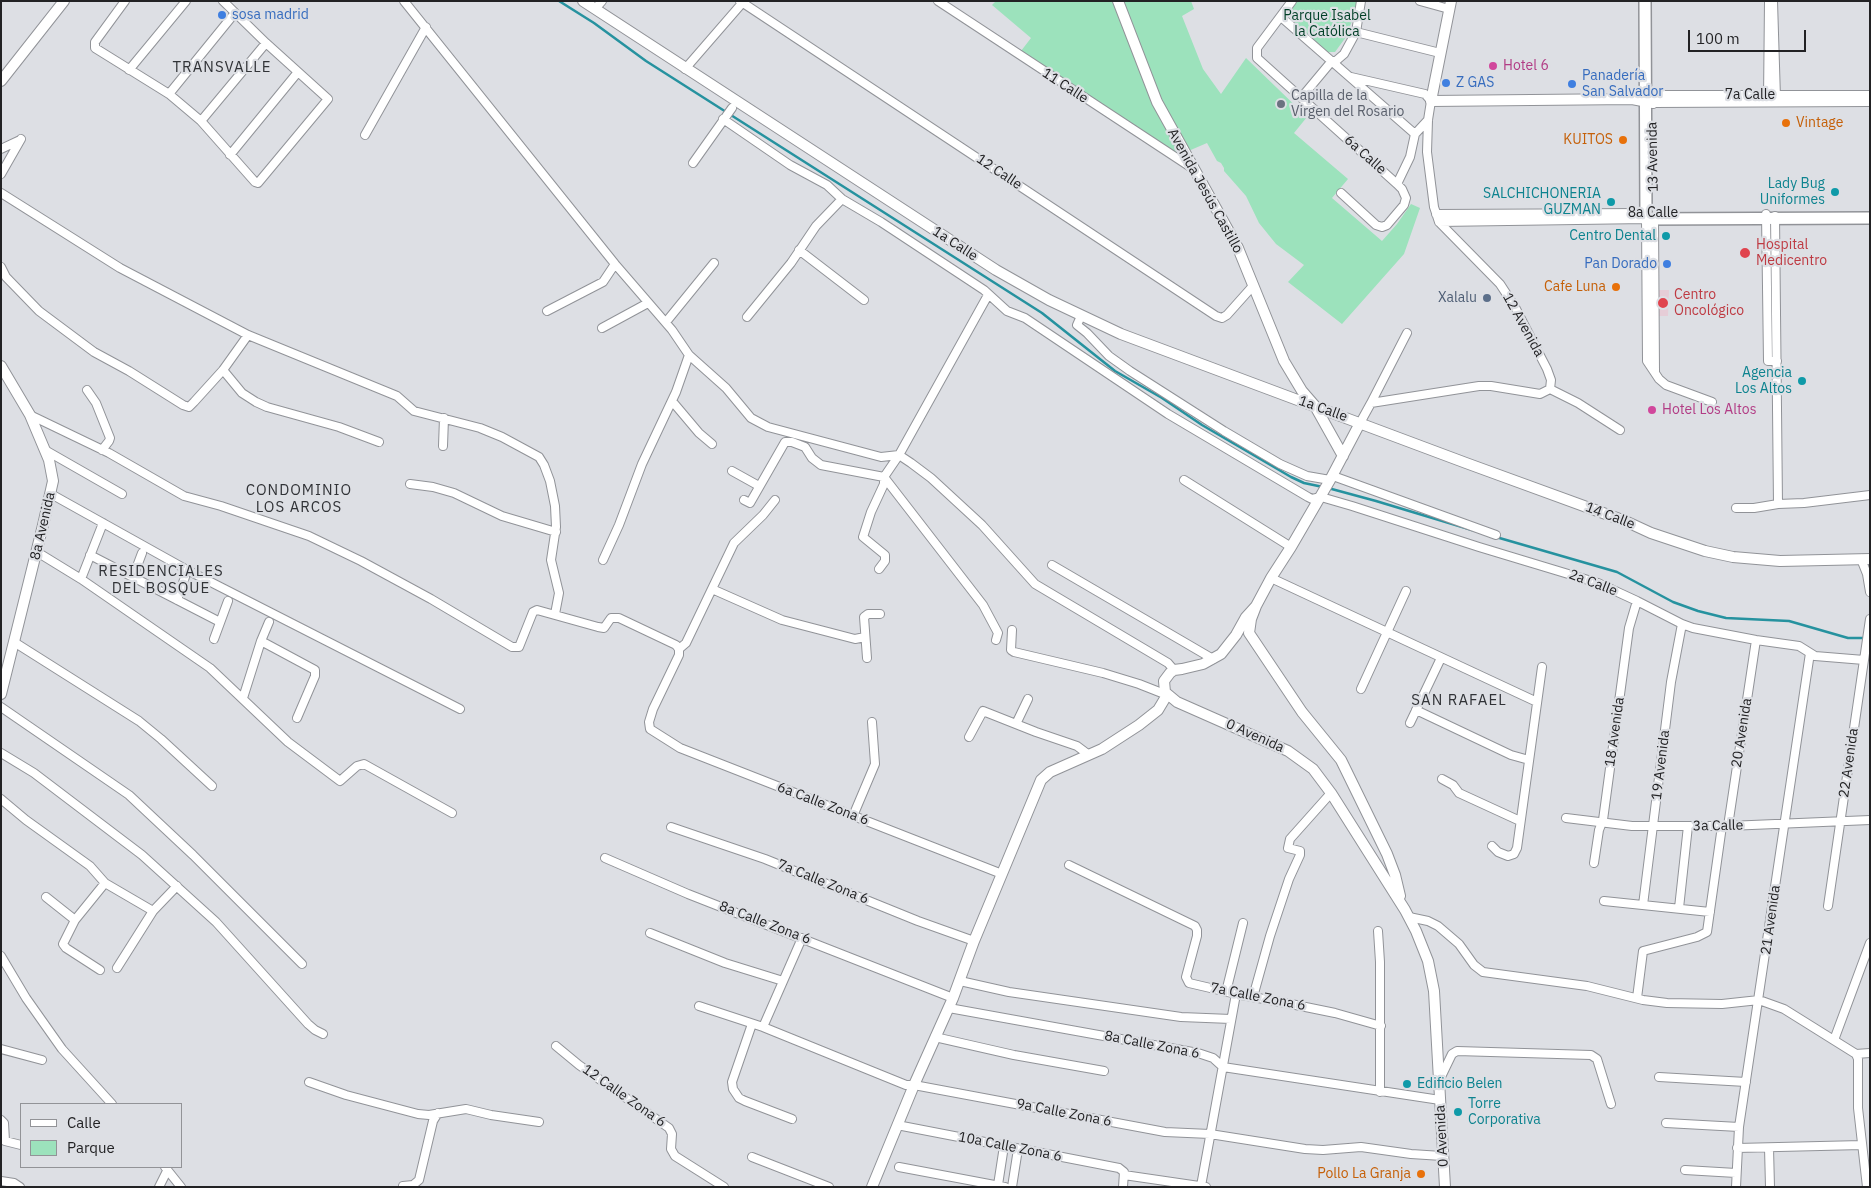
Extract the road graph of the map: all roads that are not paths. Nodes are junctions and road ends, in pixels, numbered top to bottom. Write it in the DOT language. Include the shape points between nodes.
graph roads {
  1 [pos="64,1"];
  2 [pos="125,1"];
  3 [pos="186,1"];
  4 [pos="223,1"];
  5 [pos="404,1"];
  6 [pos="584,1"];
  7 [pos="938,1"];
  8 [pos="1118,1"];
  9 [pos="1292,1"];
  10 [pos="1361,1"];
  11 [pos="1420,1"];
  12 [pos="1645,1"];
  13 [pos="1652,1"];
  14 [pos="1769,1"];
  15 [pos="1773,1"];
  16 [pos="742,2"];
  17 [pos="598,5"];
  18 [pos="1450,5"];
  19 [pos="234,14"];
  20 [pos="1281,17"];
  21 [pos="426,27"];
  22 [pos="1356,32"];
  23 [pos="266,43"];
  24 [pos="1440,53"];
  25 [pos="1331,62"];
  26 [pos="684,69"];
  27 [pos="129,70"];
  28 [pos="298,72"];
  29 [pos="1351,77"];
  30 [pos="1,81"];
  31 [pos="169,94"];
  32 [pos="1870,95"];
  33 [pos="1301,98"];
  34 [pos="1650,99"];
  35 [pos="1772,99"];
  36 [pos="1431,101"];
  37 [pos="1870,102"];
  38 [pos="732,108"];
  39 [pos="724,117"];
  40 [pos="1428,120"];
  41 [pos="201,121"];
  42 [pos="1416,134"];
  43 [pos="365,135"];
  44 [pos="1,150"];
  45 [pos="230,155"];
  46 [pos="693,163"];
  47 [pos="1192,168"];
  48 [pos="1,174"];
  49 [pos="1398,184"];
  50 [pos="1341,192"];
  51 [pos="1,193"];
  52 [pos="842,199"];
  53 [pos="1870,212"];
  54 [pos="1436,214"];
  55 [pos="1650,216"];
  56 [pos="1770,216"];
  57 [pos="1870,218"];
  58 [pos="1439,222"];
  59 [pos="799,250"];
  60 [pos="615,264"];
  61 [pos="714,264"];
  62 [pos="1,267"];
  63 [pos="1252,287"];
  64 [pos="988,295"];
  65 [pos="864,300"];
  66 [pos="648,303"];
  67 [pos="547,311"];
  68 [pos="1081,316"];
  69 [pos="747,317"];
  70 [pos="666,322"];
  71 [pos="602,328"];
  72 [pos="1407,333"];
  73 [pos="248,335"];
  74 [pos="690,355"];
  75 [pos="1,366"];
  76 [pos="223,370"];
  77 [pos="1655,372"];
  78 [pos="1550,389"];
  79 [pos="88,390"];
  80 [pos="672,401"];
  81 [pos="1712,402"];
  82 [pos="1371,403"];
  83 [pos="1315,406"];
  84 [pos="30,415"];
  85 [pos="444,418"];
  86 [pos="1360,423"];
  87 [pos="1620,430"];
  88 [pos="379,442"];
  89 [pos="712,444"];
  90 [pos="443,446"];
  91 [pos="45,450"];
  92 [pos="102,450"];
  93 [pos="899,456"];
  94 [pos="1343,456"];
  95 [pos="732,471"];
  96 [pos="884,477"];
  97 [pos="1184,480"];
  98 [pos="1331,480"];
  99 [pos="410,484"];
  100 [pos="759,486"];
  101 [pos="51,494"];
  102 [pos="122,494"];
  103 [pos="1870,495"];
  104 [pos="1321,496"];
  105 [pos="744,500"];
  106 [pos="775,500"];
  107 [pos="1778,504"];
  108 [pos="1736,508"];
  109 [pos="103,523"];
  110 [pos="556,532"];
  111 [pos="1496,535"];
  112 [pos="1291,547"];
  113 [pos="37,552"];
  114 [pos="142,553"];
  115 [pos="90,555"];
  116 [pos="1865,559"];
  117 [pos="603,560"];
  118 [pos="1052,565"];
  119 [pos="879,569"];
  120 [pos="133,577"];
  121 [pos="185,577"];
  122 [pos="1271,578"];
  123 [pos="81,579"];
  124 [pos="712,589"];
  125 [pos="1406,591"];
  126 [pos="1870,592"];
  127 [pos="177,600"];
  128 [pos="228,601"];
  129 [pos="1637,601"];
  130 [pos="1256,606"];
  131 [pos="555,614"];
  132 [pos="880,614"];
  133 [pos="1870,621"];
  134 [pos="220,622"];
  135 [pos="269,622"];
  136 [pos="1682,624"];
  137 [pos="1012,630"];
  138 [pos="1388,632"];
  139 [pos="865,637"];
  140 [pos="214,639"];
  141 [pos="261,640"];
  142 [pos="996,640"];
  143 [pos="1756,640"];
  144 [pos="14,642"];
  145 [pos="680,649"];
  146 [pos="1810,654"];
  147 [pos="1864,657"];
  148 [pos="867,658"];
  149 [pos="1441,658"];
  150 [pos="1213,659"];
  151 [pos="1542,668"];
  152 [pos="1174,670"];
  153 [pos="1361,689"];
  154 [pos="1,694"];
  155 [pos="1167,695"];
  156 [pos="243,698"];
  157 [pos="1028,699"];
  158 [pos="1537,702"];
  159 [pos="1,707"];
  160 [pos="460,709"];
  161 [pos="1416,710"];
  162 [pos="297,718"];
  163 [pos="872,722"];
  164 [pos="1410,723"];
  165 [pos="1016,724"];
  166 [pos="969,737"];
  167 [pos="1,753"];
  168 [pos="1089,755"];
  169 [pos="1529,760"];
  170 [pos="1442,779"];
  171 [pos="212,786"];
  172 [pos="1332,793"];
  173 [pos="1,799"];
  174 [pos="452,813"];
  175 [pos="853,816"];
  176 [pos="1566,818"];
  177 [pos="1870,820"];
  178 [pos="1520,821"];
  179 [pos="1840,821"];
  180 [pos="1602,822"];
  181 [pos="1785,824"];
  182 [pos="1654,826"];
  183 [pos="1688,826"];
  184 [pos="1725,826"];
  185 [pos="671,827"];
  186 [pos="1492,846"];
  187 [pos="604,858"];
  188 [pos="1594,863"];
  189 [pos="1069,866"];
  190 [pos="1002,874"];
  191 [pos="105,883"];
  192 [pos="177,886"];
  193 [pos="46,897"];
  194 [pos="1604,901"];
  195 [pos="1643,905"];
  196 [pos="1828,906"];
  197 [pos="1679,908"];
  198 [pos="153,911"];
  199 [pos="1710,912"];
  200 [pos="1407,914"];
  201 [pos="74,920"];
  202 [pos="1243,923"];
  203 [pos="1378,931"];
  204 [pos="650,933"];
  205 [pos="802,938"];
  206 [pos="974,941"];
  207 [pos="1870,943"];
  208 [pos="1,956"];
  209 [pos="302,964"];
  210 [pos="117,968"];
  211 [pos="100,970"];
  212 [pos="783,981"];
  213 [pos="960,981"];
  214 [pos="1226,992"];
  215 [pos="1236,994"];
  216 [pos="1253,998"];
  217 [pos="1637,998"];
  218 [pos="1759,1000"];
  219 [pos="951,1003"];
  220 [pos="699,1006"];
  221 [pos="1231,1019"];
  222 [pos="752,1024"];
  223 [pos="1381,1026"];
  224 [pos="763,1027"];
  225 [pos="323,1034"];
  226 [pos="935,1038"];
  227 [pos="1834,1040"];
  228 [pos="556,1046"];
  229 [pos="1,1050"];
  230 [pos="1870,1053"];
  231 [pos="1856,1054"];
  232 [pos="42,1060"];
  233 [pos="1222,1067"];
  234 [pos="1104,1071"];
  235 [pos="1659,1077"];
  236 [pos="1439,1081"];
  237 [pos="309,1082"];
  238 [pos="1746,1082"];
  239 [pos="914,1085"];
  240 [pos="1380,1092"];
  241 [pos="1440,1100"];
  242 [pos="111,1103"];
  243 [pos="1611,1104"];
  244 [pos="438,1114"];
  245 [pos="792,1119"];
  246 [pos="1,1120"];
  247 [pos="539,1122"];
  248 [pos="1666,1123"];
  249 [pos="897,1125"];
  250 [pos="1739,1127"];
  251 [pos="1210,1134"];
  252 [pos="20,1145"];
  253 [pos="1004,1146"];
  254 [pos="1862,1146"];
  255 [pos="1737,1148"];
  256 [pos="1769,1148"];
  257 [pos="1018,1149"];
  258 [pos="1442,1156"];
  259 [pos="752,1157"];
  260 [pos="899,1167"];
  261 [pos="166,1169"];
  262 [pos="1685,1170"];
  263 [pos="1124,1173"];
  264 [pos="1736,1173"];
  265 [pos="1,1181"];
  266 [pos="404,1186"];
  267 [pos="1002,1186"];
  268 [pos="1200,1186"];
  269 [pos="20,1187"];
  270 [pos="159,1187"];
  271 [pos="181,1187"];
  272 [pos="724,1187"];
  273 [pos="829,1187"];
  274 [pos="872,1187"];
  275 [pos="1012,1187"];
  276 [pos="1123,1187"];
  277 [pos="1444,1187"];
  278 [pos="1736,1187"];
  279 [pos="1770,1187"];
  280 [pos="1867,1187"];
  1 -- 30 [label="street"];
  2 -- 27 [label="street" via="94,44 95,48"];
  3 -- 27 [label="street"];
  4 -- 19 [label="street"];
  5 -- 21 [label="street"];
  6 -- 17 [label="street, 1a Calle"];
  7 -- 47 [label="street, 11 Calle"];
  8 -- 47 [label="street, Avenida Jesús Castillo" via="1157,102"];
  9 -- 20 [label="street"];
  10 -- 22 [label="street"];
  11 -- 18 [label="street"];
  12 -- 34 [label="main road, 13 Avenida"];
  13 -- 34 [label="main road, 13 Avenida"];
  14 -- 35 [label="street"];
  15 -- 35 [label="street"];
  16 -- 26 [label="street"];
  16 -- 63 [label="street, 12 Calle" via="1216,316 1222,318 1227,315"];
  17 -- 26 [label="street, 1a Calle"];
  18 -- 24 [label="street, 12 Avenida"];
  19 -- 23 [label="street"];
  19 -- 31 [label="street"];
  20 -- 25 [label="street"];
  20 -- 33 [label="street, 6a Calle" via="1256,52 1261,62"];
  21 -- 43 [label="street"];
  21 -- 60 [label="street"];
  22 -- 24 [label="street"];
  22 -- 25 [label="street" via="1344,54"];
  23 -- 28 [label="street"];
  23 -- 41 [label="street"];
  24 -- 36 [label="street, 12 Avenida"];
  25 -- 29 [label="street"];
  25 -- 33 [label="street"];
  26 -- 68 [label="street, 1a Calle" via="996,270"];
  27 -- 31 [label="street"];
  28 -- 45 [label="street"];
  28 -- 45 [label="street" via="327,97 327,101 258,183"];
  29 -- 36 [label="street" via="1425,94"];
  29 -- 42 [label="street"];
  31 -- 41 [label="street"];
  32 -- 35 [label="street, 7a Calle"];
  33 -- 49 [label="street, 6a Calle"];
  34 -- 35 [label="street, 7a Calle"];
  34 -- 36 [label="street, 7a Calle"];
  34 -- 55 [label="main road, 13 Avenida"];
  35 -- 37 [label="street, 7a Calle"];
  36 -- 40 [label="street, 12 Avenida"];
  38 -- 39 [label="street"];
  39 -- 46 [label="street"];
  39 -- 52 [label="street, 2a Calle" via="790,165 828,185"];
  40 -- 42 [label="street"];
  40 -- 54 [label="street, 12 Avenida" via="1428,152"];
  41 -- 45 [label="street"];
  42 -- 49 [label="street"];
  44 -- 48 [label="street" via="21,139"];
  47 -- 63 [label="street, Avenida Jesús Castillo" via="1234,239"];
  49 -- 50 [label="street, 6a Calle" via="1406,198 1404,205 1382,227"];
  51 -- 73 [label="street" via="120,268"];
  52 -- 59 [label="street"];
  52 -- 64 [label="street, 2a Calle" via="882,222"];
  53 -- 56 [label="main road, 8a Calle"];
  54 -- 55 [label="street, 8a Calle"];
  54 -- 58 [label="street, 12 Avenida"];
  55 -- 56 [label="main road, 8a Calle"];
  55 -- 58 [label="street, 8a Calle"];
  55 -- 77 [label="street, 13 Avenida"];
  55 -- 77 [label="street, 13 Avenida" via="1646,360"];
  56 -- 57 [label="main road, 8a Calle"];
  56 -- 107 [label="street" via="1768,361 1777,361"];
  58 -- 78 [label="street, 12 Avenida" via="1492,275 1509,297 1547,369"];
  59 -- 65 [label="street"];
  59 -- 69 [label="street"];
  60 -- 66 [label="street"];
  60 -- 67 [label="street" via="603,282"];
  61 -- 70 [label="street"];
  62 -- 76 [label="street" via="6,277 39,311 94,352 183,405 189,406 194,402"];
  63 -- 83 [label="street, Avenida Jesús Castillo" via="1284,361"];
  64 -- 93 [label="street"];
  64 -- 104 [label="street, 2a Calle" via="1007,311 1026,318 1168,414 1308,497"];
  66 -- 70 [label="street"];
  66 -- 71 [label="street"];
  68 -- 83 [label="street, 1a Calle" via="1155,348"];
  68 -- 98 [label="street" via="1077,325 1130,371 1280,464 1306,476"];
  70 -- 74 [label="street"];
  72 -- 82 [label="street"];
  73 -- 76 [label="street"];
  73 -- 85 [label="street" via="397,396 414,412"];
  74 -- 80 [label="street"];
  74 -- 93 [label="street" via="726,388 751,418 762,425 881,457"];
  75 -- 84 [label="street, 8a Avenida"];
  76 -- 88 [label="street" via="242,393 261,405"];
  77 -- 81 [label="street" via="1672,388"];
  78 -- 82 [label="street" via="1534,394 1479,386"];
  78 -- 87 [label="street"];
  79 -- 92 [label="street" via="110,438"];
  80 -- 89 [label="street"];
  80 -- 117 [label="street"];
  82 -- 86 [label="street"];
  83 -- 86 [label="street, 1a Calle"];
  83 -- 94 [label="street, Avenida Jesús Castillo"];
  84 -- 91 [label="street, 8a Avenida"];
  84 -- 92 [label="street"];
  85 -- 90 [label="street"];
  85 -- 110 [label="street" via="492,432 538,457 553,493"];
  86 -- 94 [label="street"];
  86 -- 116 [label="street, 14 Calle" via="1705,551 1733,558 1780,561"];
  91 -- 101 [label="street, 8a Avenida" via="52,470"];
  91 -- 102 [label="street"];
  92 -- 131 [label="street" via="184,496 309,536 431,598 512,647 518,647 534,611"];
  93 -- 96 [label="street"];
  93 -- 152 [label="street" via="920,468 982,525 1035,584 1168,663"];
  94 -- 98 [label="street"];
  95 -- 100 [label="street"];
  96 -- 100 [label="street" via="821,465 805,447 787,442"];
  96 -- 119 [label="street" via="863,536 885,555"];
  96 -- 142 [label="street" via="983,605 998,632"];
  97 -- 112 [label="street"];
  98 -- 104 [label="street"];
  98 -- 111 [label="street"];
  99 -- 110 [label="street" via="454,493 502,516"];
  100 -- 105 [label="street" via="750,503"];
  101 -- 109 [label="street"];
  101 -- 113 [label="street, 8a Avenida"];
  103 -- 107 [label="street"];
  104 -- 112 [label="street, 0 Avenida"];
  104 -- 129 [label="street, 2a Calle" via="1598,583"];
  106 -- 124 [label="street" via="735,540"];
  107 -- 108 [label="street"];
  109 -- 115 [label="street"];
  109 -- 160 [label="street" via="198,576"];
  110 -- 131 [label="street" via="551,560 559,593"];
  112 -- 122 [label="street, 0 Avenida"];
  113 -- 123 [label="street"];
  113 -- 144 [label="street, 8a Avenida"];
  114 -- 120 [label="street"];
  115 -- 120 [label="street"];
  115 -- 123 [label="street"];
  116 -- 126 [label="street"];
  118 -- 150 [label="street"];
  120 -- 127 [label="street"];
  121 -- 127 [label="street"];
  122 -- 130 [label="street, 0 Avenida"];
  122 -- 138 [label="street"];
  123 -- 156 [label="street" via="210,668"];
  124 -- 139 [label="street" via="782,620 855,639"];
  124 -- 145 [label="street"];
  125 -- 138 [label="street"];
  127 -- 134 [label="street"];
  128 -- 134 [label="street"];
  129 -- 136 [label="street, 2a Calle"];
  129 -- 180 [label="street, 18 Avenida" via="1629,628"];
  130 -- 150 [label="street, 0 Avenida" via="1225,650"];
  130 -- 200 [label="street, 0 Avenida" via="1249,629 1251,637 1343,765 1387,854"];
  131 -- 145 [label="street" via="604,628 611,618 619,618"];
  132 -- 139 [label="street" via="866,615"];
  133 -- 147 [label="street, 22 Avenida"];
  134 -- 140 [label="street"];
  135 -- 141 [label="street"];
  136 -- 143 [label="street, 2a Calle"];
  136 -- 182 [label="street, 19 Avenida" via="1671,682"];
  137 -- 155 [label="street" via="1011,650 1014,652 1103,673"];
  138 -- 149 [label="street"];
  138 -- 153 [label="street"];
  139 -- 148 [label="street"];
  141 -- 156 [label="street"];
  141 -- 162 [label="street" via="315,670"];
  143 -- 146 [label="street, 2a Calle" via="1799,646"];
  143 -- 184 [label="street, 20 Avenida"];
  144 -- 154 [label="street, 8a Avenida"];
  144 -- 171 [label="street" via="139,721"];
  145 -- 175 [label="street, 6a Calle Zona 6" via="653,710 649,727 653,732 680,748"];
  146 -- 147 [label="street, 2a Calle"];
  146 -- 181 [label="street, 21 Avenida"];
  147 -- 179 [label="street, 22 Avenida"];
  149 -- 158 [label="street"];
  149 -- 161 [label="street"];
  150 -- 152 [label="street, 0 Avenida"];
  151 -- 158 [label="street"];
  152 -- 155 [label="street" via="1164,681"];
  155 -- 168 [label="street" via="1163,705 1148,719"];
  155 -- 172 [label="street, 0 Avenida" via="1288,751 1313,769"];
  156 -- 174 [label="street" via="288,742 340,781 364,764"];
  157 -- 165 [label="street"];
  158 -- 169 [label="street"];
  159 -- 209 [label="street" via="129,795"];
  161 -- 164 [label="street"];
  161 -- 169 [label="street" via="1511,755"];
  163 -- 175 [label="street" via="875,764"];
  165 -- 166 [label="street" via="982,711"];
  165 -- 168 [label="street" via="1077,746"];
  167 -- 192 [label="street" via="142,855"];
  168 -- 190 [label="street" via="1045,775"];
  169 -- 178 [label="street"];
  170 -- 178 [label="street" via="1459,793"];
  172 -- 200 [label="street, 0 Avenida"];
  172 -- 216 [label="street" via="1290,839 1288,848 1300,852 1300,855 1286,887"];
  173 -- 191 [label="street" via="90,866"];
  175 -- 190 [label="street, 6a Calle Zona 6"];
  176 -- 180 [label="street, 3a Calle"];
  177 -- 179 [label="street, 3a Calle"];
  178 -- 186 [label="street" via="1514,854 1506,856"];
  179 -- 181 [label="street, 3a Calle"];
  179 -- 196 [label="street, 22 Avenida"];
  180 -- 182 [label="street, 3a Calle"];
  180 -- 188 [label="street, 18 Avenida"];
  181 -- 184 [label="street, 3a Calle"];
  181 -- 218 [label="street, 21 Avenida"];
  182 -- 183 [label="street, 3a Calle"];
  182 -- 195 [label="street, 19 Avenida"];
  183 -- 184 [label="street, 3a Calle"];
  183 -- 197 [label="street"];
  184 -- 199 [label="street, 20 Avenida"];
  185 -- 206 [label="street, 7a Calle Zona 6" via="766,859"];
  187 -- 205 [label="street, 8a Calle Zona 6"];
  189 -- 214 [label="street, 7a Calle Zona 6" via="1194,926 1197,930 1186,980"];
  190 -- 206 [label="street"];
  191 -- 198 [label="street"];
  191 -- 201 [label="street"];
  192 -- 198 [label="street"];
  192 -- 225 [label="street" via="216,922 308,1024"];
  193 -- 201 [label="street"];
  194 -- 195 [label="street"];
  195 -- 197 [label="street"];
  197 -- 199 [label="street"];
  198 -- 210 [label="street"];
  199 -- 217 [label="street, 20 Avenida" via="1705,933 1643,951"];
  200 -- 217 [label="street" via="1438,926 1483,972 1586,986"];
  200 -- 236 [label="street, 0 Avenida" via="1431,972"];
  201 -- 211 [label="street" via="64,939 64,946"];
  202 -- 214 [label="street"];
  203 -- 223 [label="street"];
  204 -- 212 [label="street" via="725,963"];
  205 -- 212 [label="street"];
  205 -- 219 [label="street, 8a Calle Zona 6"];
  206 -- 213 [label="street"];
  207 -- 227 [label="street"];
  208 -- 242 [label="street" via="62,1048"];
  212 -- 224 [label="street"];
  213 -- 219 [label="street"];
  213 -- 221 [label="street" via="1009,992 1181,1017"];
  214 -- 215 [label="street, 7a Calle Zona 6"];
  215 -- 216 [label="street, 7a Calle Zona 6"];
  215 -- 221 [label="street"];
  216 -- 223 [label="street, 7a Calle Zona 6" via="1335,1013"];
  217 -- 218 [label="street" via="1695,1004"];
  218 -- 227 [label="street" via="1784,1009"];
  218 -- 238 [label="street, 21 Avenida"];
  219 -- 226 [label="street"];
  219 -- 233 [label="street, 8a Calle Zona 6" via="1198,1053 1213,1058"];
  220 -- 222 [label="street, 9a Calle Zona 6"];
  221 -- 233 [label="street"];
  222 -- 224 [label="street, 9a Calle Zona 6"];
  222 -- 245 [label="street" via="732,1082 733,1089 739,1098"];
  223 -- 240 [label="street"];
  224 -- 239 [label="street, 9a Calle Zona 6" via="904,1085"];
  226 -- 234 [label="street"];
  226 -- 239 [label="street"];
  227 -- 231 [label="street"];
  228 -- 272 [label="street, 12 Calle Zona 6" via="669,1128 675,1156"];
  229 -- 232 [label="street"];
  230 -- 231 [label="street"];
  231 -- 254 [label="street"];
  233 -- 240 [label="street, 8a Calle Zona 6"];
  233 -- 251 [label="street"];
  235 -- 238 [label="street"];
  236 -- 241 [label="street, 0 Avenida"];
  236 -- 243 [label="street" via="1451,1056 1457,1051 1591,1055 1597,1059"];
  237 -- 244 [label="street" via="418,1114"];
  238 -- 250 [label="street, 21 Avenida"];
  239 -- 249 [label="street"];
  239 -- 251 [label="street, 9a Calle Zona 6" via="1153,1130"];
  240 -- 241 [label="street, 8a Calle Zona 6"];
  241 -- 258 [label="street, 0 Avenida"];
  244 -- 247 [label="street" via="466,1109"];
  244 -- 266 [label="street" via="433,1121 419,1180"];
  246 -- 252 [label="street" via="5,1141"];
  248 -- 250 [label="street"];
  249 -- 253 [label="street, 10a Calle Zona 6"];
  249 -- 274 [label="street"];
  250 -- 255 [label="street, 21 Avenida"];
  251 -- 258 [label="street, 9a Calle Zona 6" via="1305,1149 1361,1147"];
  251 -- 268 [label="street"];
  253 -- 257 [label="street, 10a Calle Zona 6"];
  253 -- 267 [label="street"];
  254 -- 256 [label="street"];
  254 -- 280 [label="street"];
  255 -- 256 [label="street"];
  255 -- 264 [label="street, 21 Avenida"];
  256 -- 279 [label="street"];
  257 -- 263 [label="street, 10a Calle Zona 6" via="1119,1168"];
  257 -- 275 [label="street"];
  258 -- 277 [label="street, 0 Avenida"];
  259 -- 273 [label="street"];
  260 -- 267 [label="street"];
  261 -- 270 [label="street"];
  261 -- 271 [label="street"];
  262 -- 264 [label="street"];
  263 -- 268 [label="street, 10a Calle Zona 6"];
  263 -- 276 [label="street"];
  264 -- 278 [label="street, 21 Avenida"];
  265 -- 269 [label="street"];
}
